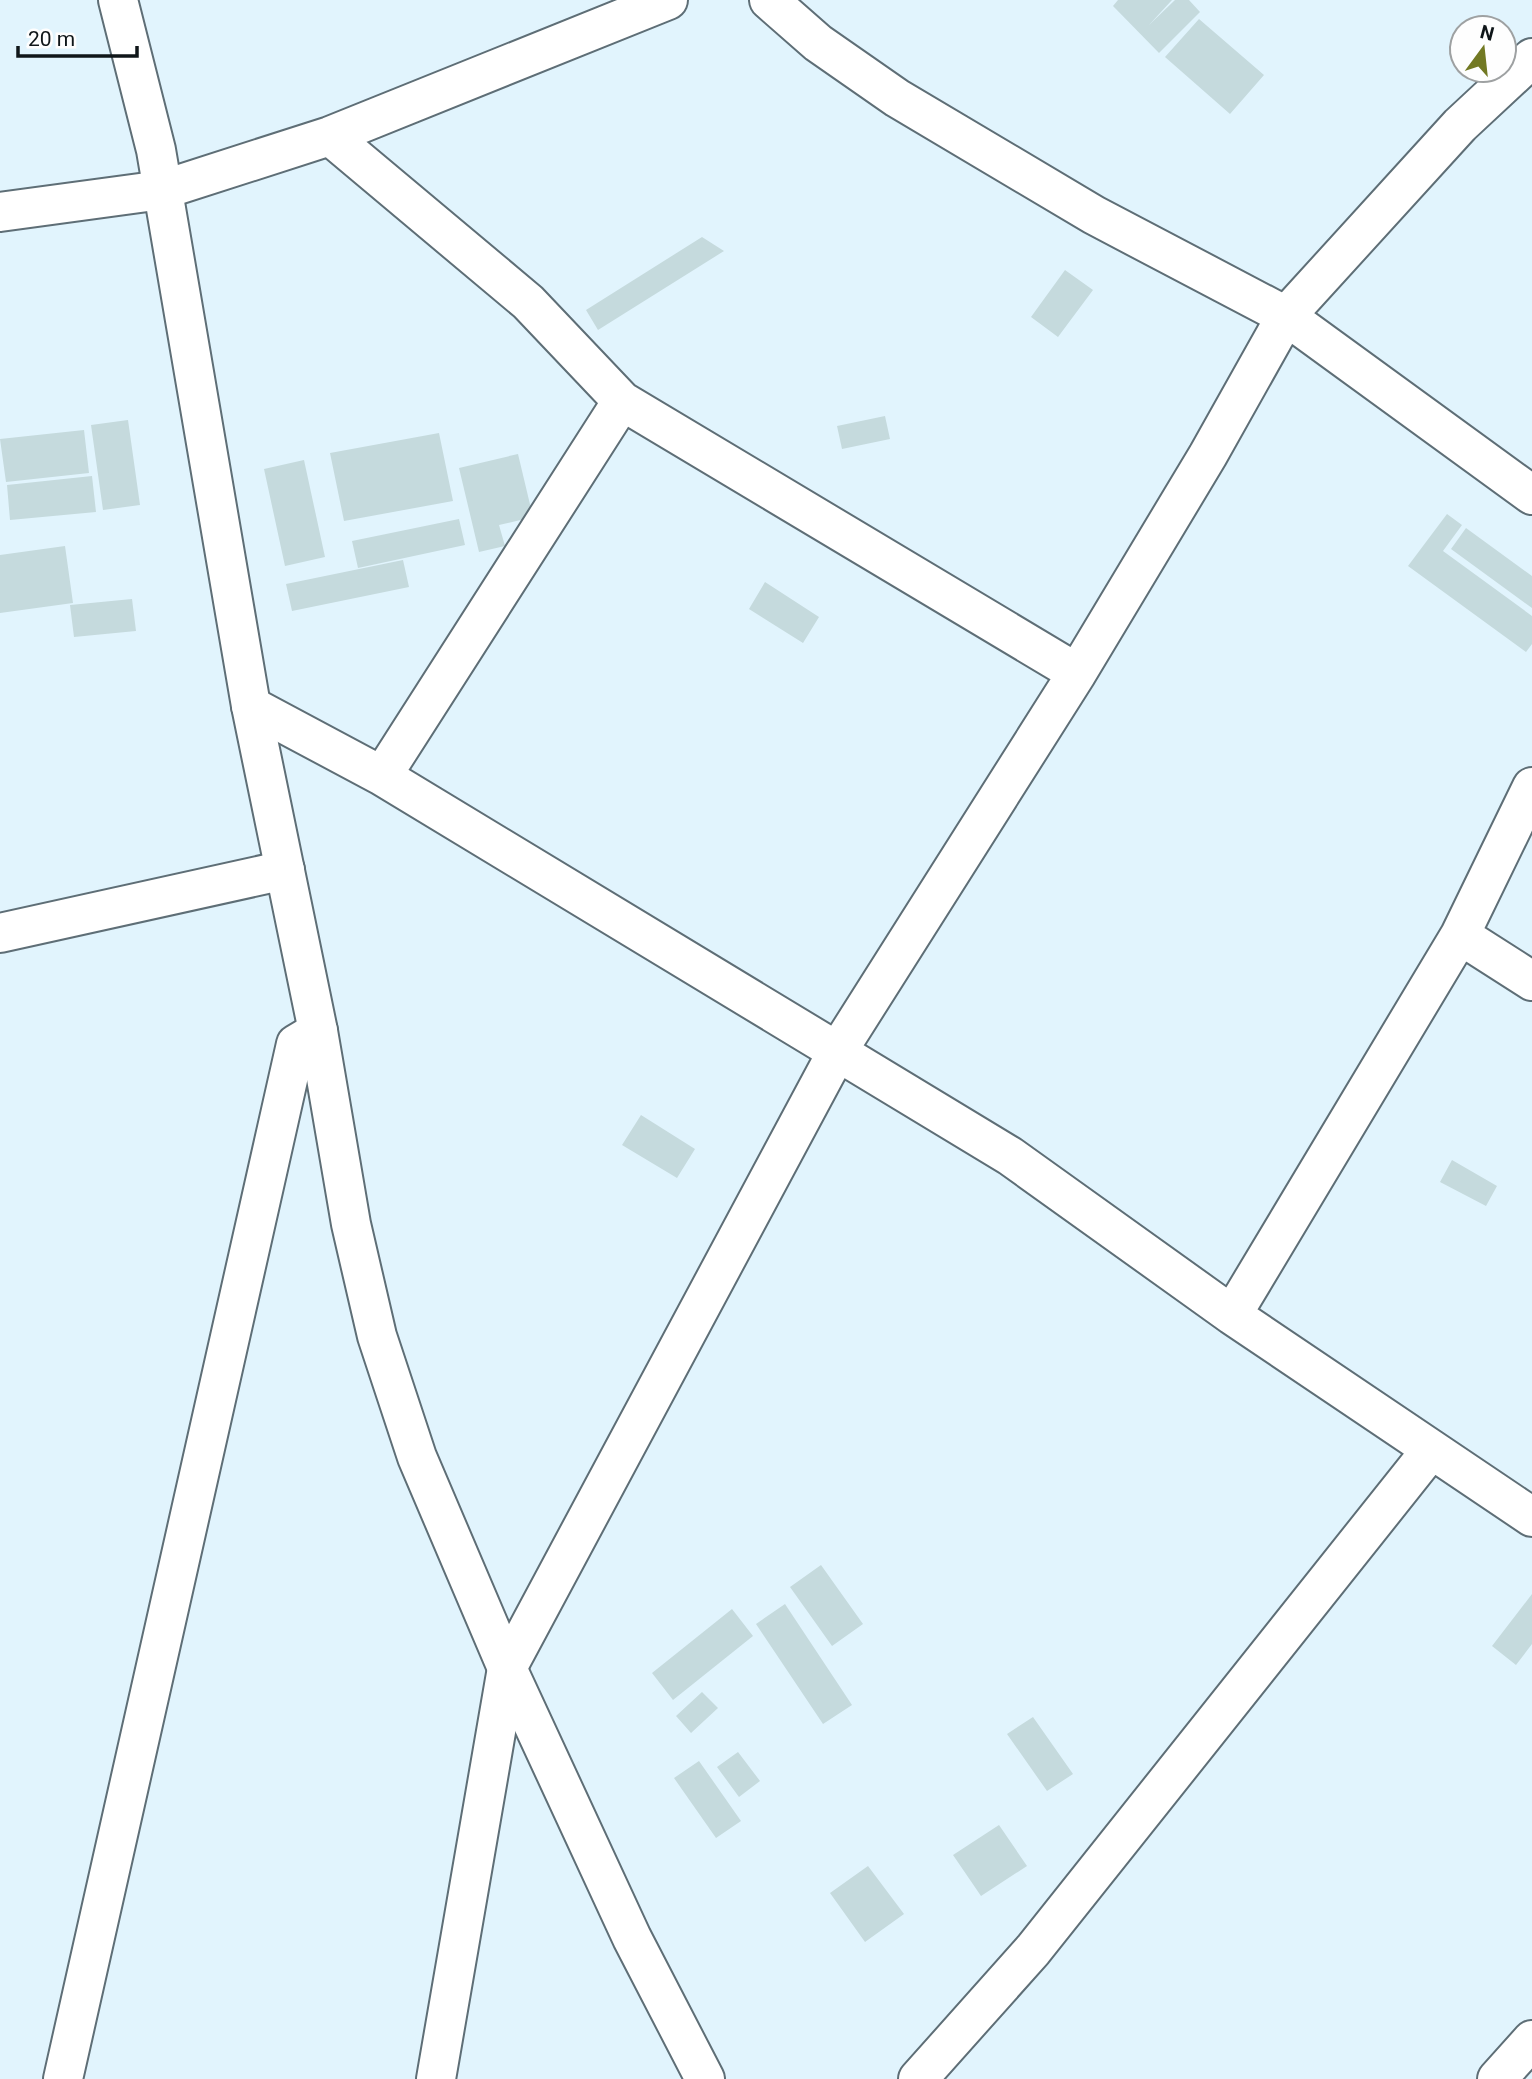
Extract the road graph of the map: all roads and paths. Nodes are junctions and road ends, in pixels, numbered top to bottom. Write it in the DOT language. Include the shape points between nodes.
graph roads {
  1 [pos="118,0"];
  2 [pos="668,0"];
  3 [pos="769,0"];
  4 [pos="1532,58"];
  5 [pos="330,136"];
  6 [pos="162,190"];
  7 [pos="0,212"];
  8 [pos="1286,316"];
  9 [pos="622,401"];
  10 [pos="1532,495"];
  11 [pos="1077,673"];
  12 [pos="251,706"];
  13 [pos="382,776"];
  14 [pos="1532,787"];
  15 [pos="285,870"];
  16 [pos="0,933"];
  17 [pos="1460,935"];
  18 [pos="1532,981"];
  19 [pos="318,1031"];
  20 [pos="837,1052"];
  21 [pos="1232,1315"];
  22 [pos="1431,1450"];
  23 [pos="1532,1517"];
  24 [pos="507,1668"];
  25 [pos="1532,2039"];
  26 [pos="62,2079"];
  27 [pos="436,2079"];
  28 [pos="705,2079"];
  29 [pos="918,2079"];
  30 [pos="1497,2079"];
  1 -- 6 [label="street"];
  2 -- 5 [label="street"];
  3 -- 8 [label="street" via="818,43 897,99 1094,215"];
  4 -- 8 [label="street" via="1460,125"];
  5 -- 6 [label="street"];
  5 -- 9 [label="street" via="528,302"];
  6 -- 7 [label="street"];
  6 -- 12 [label="street"];
  8 -- 10 [label="street"];
  8 -- 11 [label="street"];
  9 -- 11 [label="street"];
  9 -- 13 [label="street"];
  11 -- 20 [label="street"];
  12 -- 13 [label="street"];
  12 -- 15 [label="street"];
  13 -- 20 [label="street"];
  14 -- 17 [label="street"];
  15 -- 16 [label="street"];
  15 -- 19 [label="street"];
  17 -- 18 [label="street"];
  17 -- 21 [label="street"];
  19 -- 24 [label="street" via="351,1224 377,1336 418,1457"];
  19 -- 26 [label="street" via="296,1044"];
  20 -- 21 [label="street" via="1010,1156"];
  20 -- 24 [label="street"];
  21 -- 22 [label="street"];
  22 -- 23 [label="street"];
  22 -- 29 [label="street" via="1033,1950"];
  24 -- 27 [label="street"];
  24 -- 28 [label="street" via="632,1938"];
  25 -- 30 [label="street"];
}
